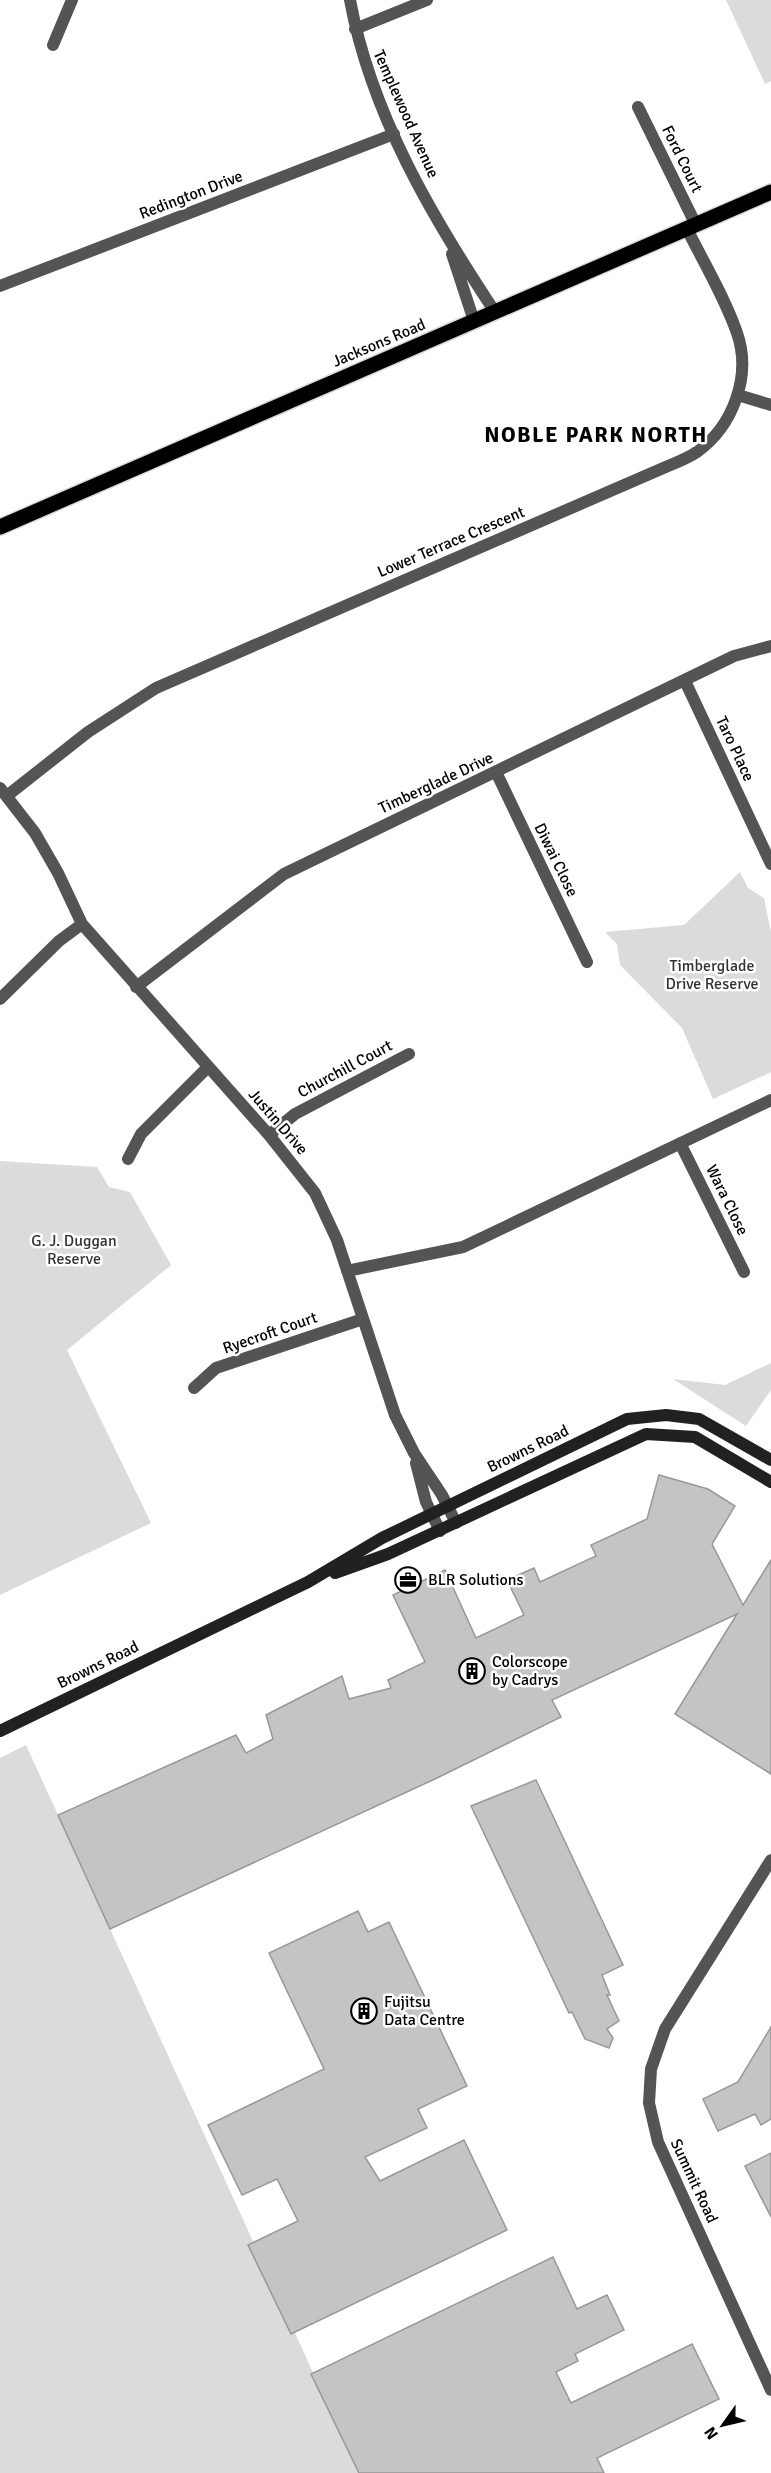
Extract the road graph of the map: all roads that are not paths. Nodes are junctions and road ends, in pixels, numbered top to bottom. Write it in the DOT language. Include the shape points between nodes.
graph roads {
  1 [pos="72,0"];
  2 [pos="350,0"];
  3 [pos="427,0"];
  4 [pos="355,29"];
  5 [pos="53,45"];
  6 [pos="638,107"];
  7 [pos="394,134"];
  8 [pos="771,192"];
  9 [pos="691,227"];
  10 [pos="445,236"];
  11 [pos="0,286"];
  12 [pos="495,312"];
  13 [pos="474,321"];
  14 [pos="738,395"];
  15 [pos="771,405"];
  16 [pos="0,526"];
  17 [pos="771,646"];
  18 [pos="685,681"];
  19 [pos="496,772"];
  20 [pos="4,791"];
  21 [pos="771,864"];
  22 [pos="82,924"];
  23 [pos="587,962"];
  24 [pos="136,987"];
  25 [pos="0,999"];
  26 [pos="409,1054"];
  27 [pos="207,1067"];
  28 [pos="771,1100"];
  29 [pos="269,1135"];
  30 [pos="680,1143"];
  31 [pos="129,1159"];
  32 [pos="347,1271"];
  33 [pos="744,1272"];
  34 [pos="363,1319"];
  35 [pos="194,1388"];
  36 [pos="414,1453"];
  37 [pos="771,1460"];
  38 [pos="771,1482"];
  39 [pos="448,1506"];
  40 [pos="432,1514"];
  41 [pos="456,1523"];
  42 [pos="440,1530"];
  43 [pos="308,1582"];
  44 [pos="0,1731"];
  45 [pos="771,1860"];
  46 [pos="771,2390"];
  1 -- 5 [label="street"];
  2 -- 4 [label="street, Templewood Avenue"];
  3 -- 4 [label="street"];
  4 -- 7 [label="street, Templewood Avenue" via="368,74"];
  6 -- 9 [label="street, Ford Court"];
  7 -- 10 [label="street, Templewood Avenue"];
  7 -- 11 [label="street, Redington Drive"];
  8 -- 9 [label="main road, Jacksons Road"];
  9 -- 12 [label="main road, Jacksons Road"];
  9 -- 14 [label="street, Lower Terrace Crescent" via="737,332 742,359"];
  10 -- 12 [label="street, Templewood Avenue"];
  10 -- 13 [label="street, Templewood Avenue"];
  12 -- 13 [label="main road, Jacksons Road"];
  13 -- 16 [label="main road, Jacksons Road"];
  14 -- 15 [label="street"];
  14 -- 20 [label="street, Lower Terrace Crescent" via="719,431 696,453 156,688"];
  17 -- 18 [label="street, Timberglade Drive" via="734,656"];
  18 -- 19 [label="street, Timberglade Drive"];
  18 -- 21 [label="street, Taro Place"];
  19 -- 23 [label="street, Diwai Close"];
  19 -- 24 [label="street, Timberglade Drive" via="284,874"];
  20 -- 22 [label="street, Justin Drive" via="58,873"];
  22 -- 24 [label="street, Justin Drive"];
  22 -- 25 [label="street"];
  24 -- 27 [label="street, Justin Drive"];
  26 -- 29 [label="street, Churchill Court" via="295,1114"];
  27 -- 29 [label="street, Justin Drive"];
  27 -- 31 [label="street" via="141,1134"];
  28 -- 30 [label="street"];
  29 -- 32 [label="street, Justin Drive" via="315,1193"];
  30 -- 32 [label="street" via="463,1247"];
  30 -- 33 [label="street, Wara Close"];
  32 -- 34 [label="street, Justin Drive"];
  34 -- 35 [label="street, Ryecroft Court" via="216,1368"];
  34 -- 36 [label="street, Justin Drive" via="395,1415"];
  36 -- 39 [label="street, Justin Drive"];
  36 -- 40 [label="street"];
  37 -- 39 [label="street, Browns Road" via="699,1419 666,1415 627,1419"];
  38 -- 41 [label="street, Browns Road" via="695,1437 646,1434"];
  39 -- 40 [label="street, Browns Road"];
  39 -- 41 [label="street, Justin Drive"];
  40 -- 42 [label="street"];
  40 -- 43 [label="street, Browns Road"];
  41 -- 42 [label="street, Browns Road"];
  42 -- 43 [label="street, Browns Road" via="388,1554"];
  43 -- 44 [label="street, Browns Road"];
  45 -- 46 [label="street, Summit Road" via="664,2029 651,2069 649,2103 658,2142"];
}
